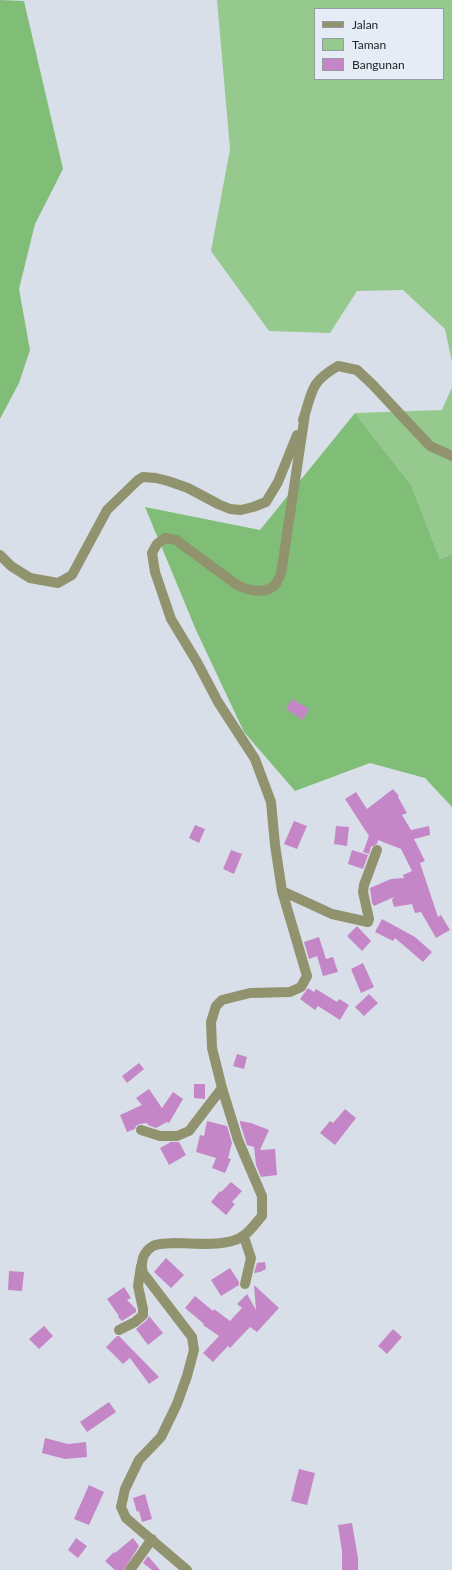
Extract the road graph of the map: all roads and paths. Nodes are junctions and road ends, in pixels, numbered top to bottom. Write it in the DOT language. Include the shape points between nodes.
graph roads {
  1 [pos="305,414"];
  2 [pos="452,456"];
  3 [pos="0,555"];
  4 [pos="377,850"];
  5 [pos="282,891"];
  6 [pos="222,1088"];
  7 [pos="141,1130"];
  8 [pos="244,1237"];
  9 [pos="142,1259"];
  10 [pos="245,1284"];
  11 [pos="119,1330"];
  12 [pos="152,1539"];
  13 [pos="130,1570"];
  14 [pos="187,1570"];
  1 -- 2 [label="street" via="314,384 326,373 338,366 357,370 430,446"];
  1 -- 3 [label="street" via="284,468 266,502 241,510 230,509 188,488 156,478 143,477 108,510 72,575 58,583 30,578 11,566"];
  1 -- 5 [label="street" via="281,574 275,585 264,590 243,588 176,540 165,538 157,544 152,553 155,572 171,619 218,702 256,759 271,802"];
  4 -- 5 [label="street" via="363,892 368,922 332,914"];
  5 -- 6 [label="street" via="307,976 301,986 290,992 250,993 222,1000 216,1006 211,1022 212,1048"];
  6 -- 7 [label="street" via="189,1132 176,1136 160,1136"];
  6 -- 8 [label="street" via="238,1140 262,1196 262,1216"];
  8 -- 9 [label="street" via="231,1242 162,1244 153,1246"];
  8 -- 10 [label="street" via="251,1258"];
  9 -- 11 [label="street" via="138,1286 143,1314 135,1322"];
  9 -- 12 [label="street" via="143,1272 192,1337 194,1350 177,1404 162,1437 139,1460 125,1489 121,1507 126,1518"];
  12 -- 13 [label="street"];
  12 -- 14 [label="street"];
}
